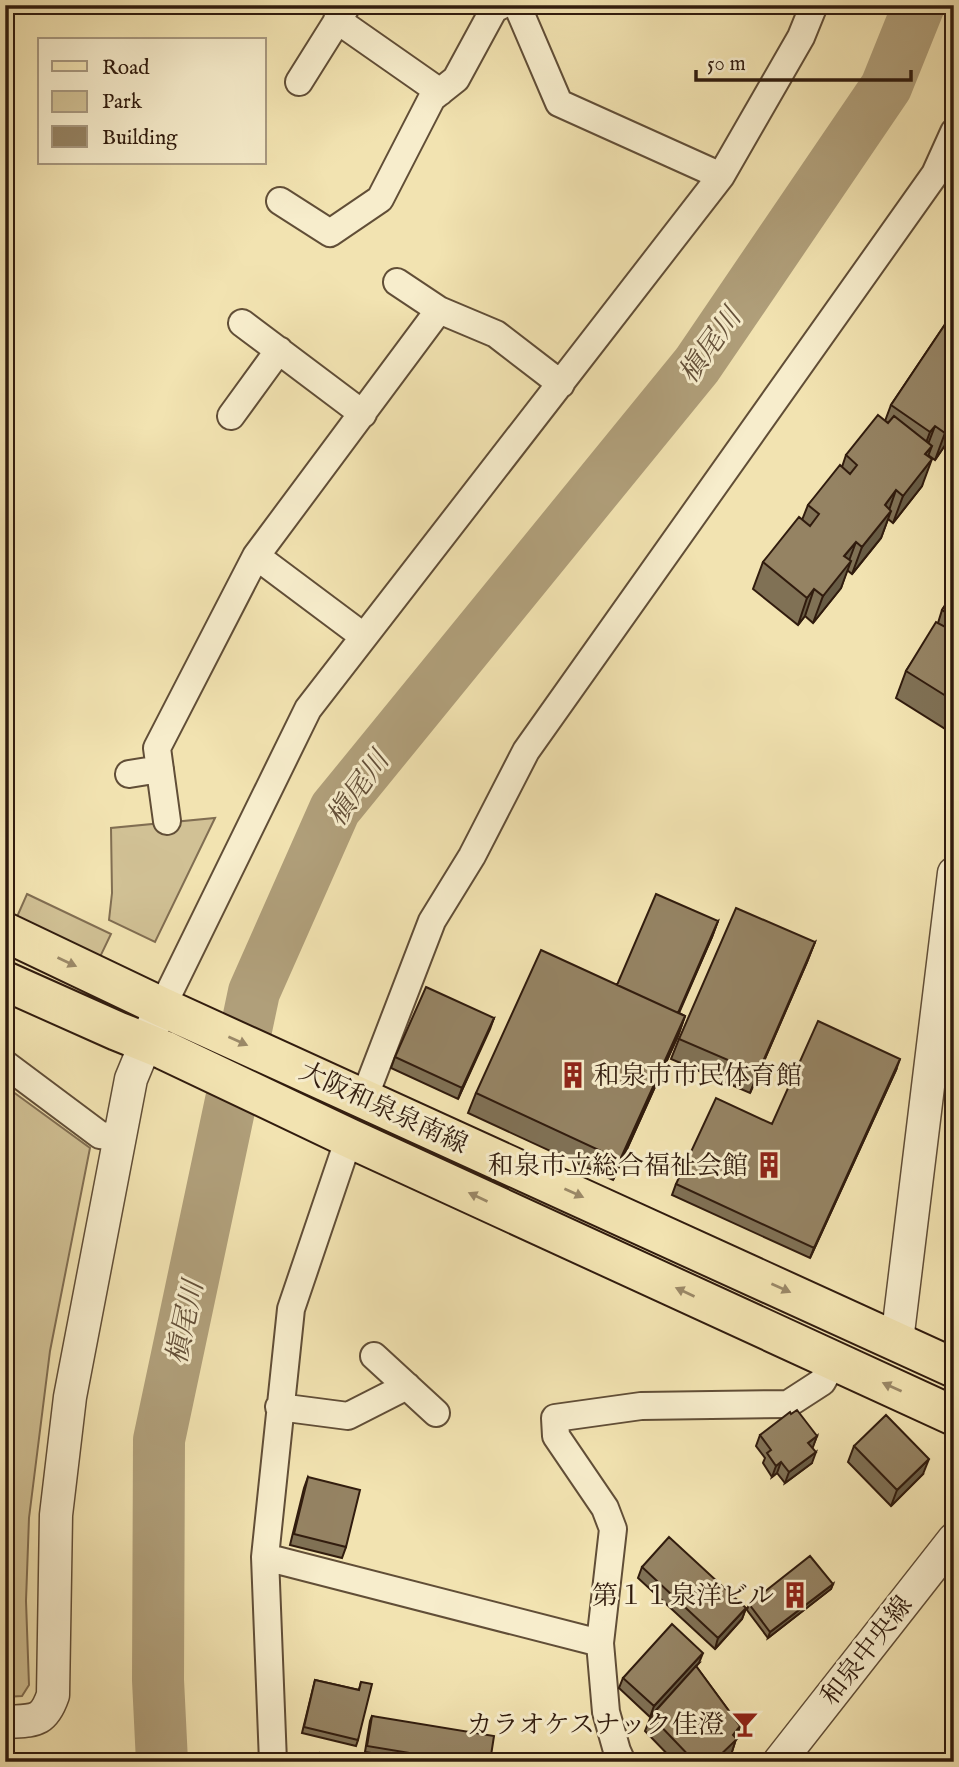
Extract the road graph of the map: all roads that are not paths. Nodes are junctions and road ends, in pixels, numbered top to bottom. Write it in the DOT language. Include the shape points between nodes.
graph roads {
  1 [pos="502,5"];
  2 [pos="517,5"];
  3 [pos="814,5"];
  4 [pos="342,13"];
  5 [pos="299,82"];
  6 [pos="440,92"];
  7 [pos="954,132"];
  8 [pos="721,176"];
  9 [pos="280,201"];
  10 [pos="397,282"];
  11 [pos="439,310"];
  12 [pos="242,323"];
  13 [pos="279,350"];
  14 [pos="561,384"];
  15 [pos="363,415"];
  16 [pos="231,416"];
  17 [pos="256,556"];
  18 [pos="363,636"];
  19 [pos="160,769"];
  20 [pos="129,774"];
  21 [pos="167,821"];
  22 [pos="954,873"];
  23 [pos="5,932"];
  24 [pos="5,981"];
  25 [pos="169,1009"];
  26 [pos="155,1046"];
  27 [pos="5,1063"];
  28 [pos="360,1096"];
  29 [pos="344,1135"];
  30 [pos="119,1138"];
  31 [pos="897,1341"];
  32 [pos="374,1356"];
  33 [pos="834,1362"];
  34 [pos="954,1368"];
  35 [pos="407,1386"];
  36 [pos="279,1407"];
  37 [pos="436,1413"];
  38 [pos="954,1416"];
  39 [pos="954,1539"];
  40 [pos="265,1557"];
  41 [pos="600,1643"];
  42 [pos="5,1722"];
  43 [pos="272,1762"];
  44 [pos="622,1762"];
  45 [pos="779,1762"];
  1 -- 6 [label="street" via="494,9 456,79"];
  2 -- 8 [label="street" via="559,103"];
  3 -- 8 [label="street" via="801,37"];
  4 -- 5 [label="street"];
  4 -- 6 [label="street"];
  6 -- 9 [label="street" via="432,98 380,199 370,206 330,233"];
  7 -- 28 [label="street" via="935,174 526,751 472,856 432,920"];
  8 -- 14 [label="street"];
  10 -- 11 [label="street"];
  11 -- 14 [label="street" via="496,334"];
  11 -- 15 [label="street"];
  12 -- 13 [label="street"];
  13 -- 15 [label="street"];
  13 -- 16 [label="street"];
  14 -- 18 [label="street"];
  15 -- 17 [label="street"];
  17 -- 18 [label="street"];
  17 -- 19 [label="street" via="157,748"];
  18 -- 25 [label="street" via="307,709"];
  19 -- 20 [label="street"];
  19 -- 21 [label="street"];
  22 -- 31 [label="street"];
  23 -- 25 [label="main road, 大阪和泉泉南線, one-way"];
  24 -- 26 [label="main road, 大阪和泉泉南線"];
  25 -- 26 [label="street"];
  25 -- 28 [label="main road, 大阪和泉泉南線, one-way"];
  26 -- 29 [label="main road, 大阪和泉泉南線"];
  26 -- 30 [label="street" via="131,1079"];
  27 -- 30 [label="street" via="100,1135"];
  28 -- 31 [label="main road, 大阪和泉泉南線, one-way"];
  33 -- 29 [label="main road, 大阪和泉泉南線, one-way"];
  29 -- 36 [label="street" via="291,1309"];
  30 -- 42 [label="street" via="70,1397 56,1515 53,1695 47,1712 36,1720"];
  31 -- 34 [label="main road, 大阪和泉泉南線"];
  32 -- 35 [label="street"];
  38 -- 33 [label="main road, 大阪和泉泉南線, one-way"];
  33 -- 41 [label="street" via="822,1382 788,1404 641,1406 555,1418 556,1436 605,1508 613,1530"];
  35 -- 36 [label="street" via="348,1416"];
  35 -- 37 [label="street"];
  36 -- 40 [label="street"];
  39 -- 45 [label="street, 和泉中央線"];
  40 -- 41 [label="street"];
  40 -- 43 [label="street"];
  41 -- 44 [label="street" via="606,1712"];
}
